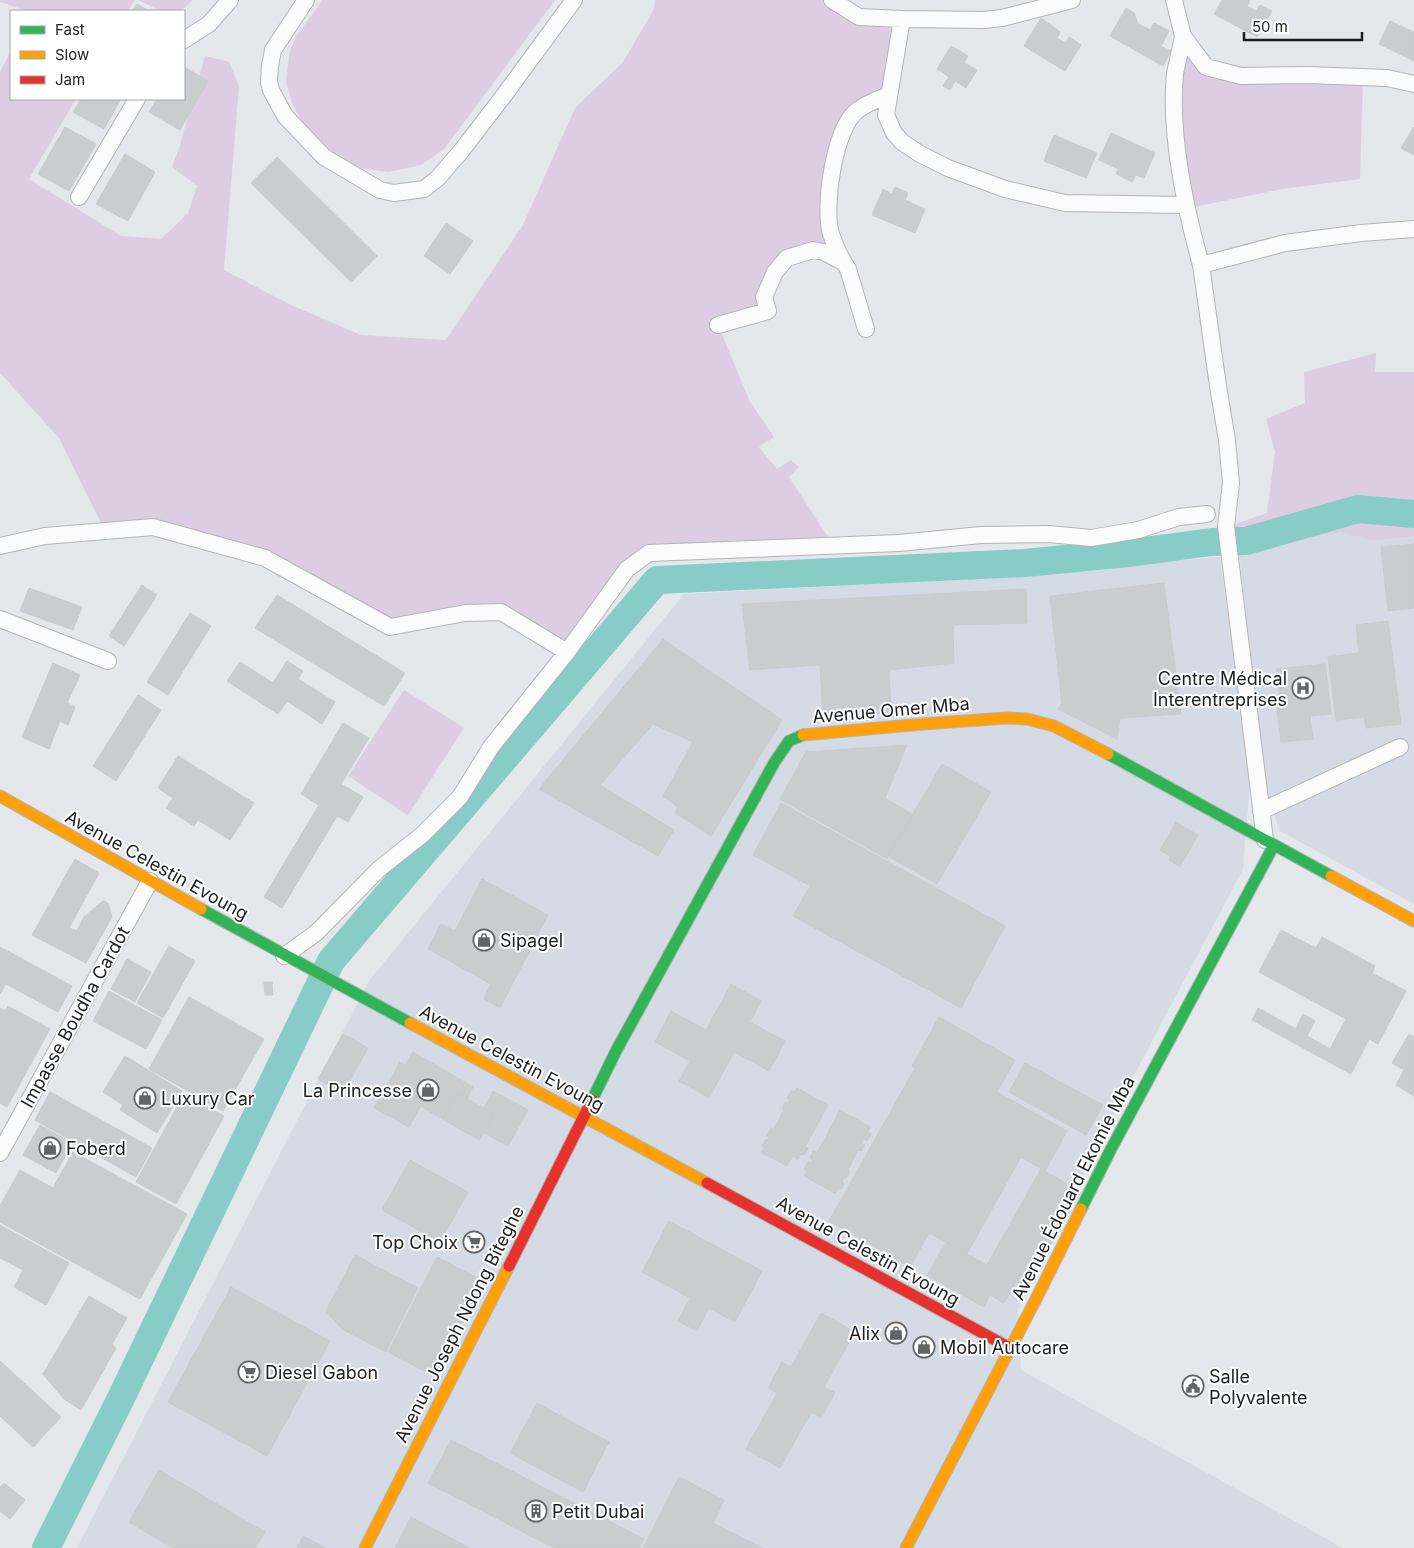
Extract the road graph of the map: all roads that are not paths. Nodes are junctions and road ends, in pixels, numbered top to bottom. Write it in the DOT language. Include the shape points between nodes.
graph roads {
  1 [pos="230,0"];
  2 [pos="306,0"];
  3 [pos="574,0"];
  4 [pos="832,0"];
  5 [pos="1072,0"];
  6 [pos="1174,0"];
  7 [pos="902,19"];
  8 [pos="1183,36"];
  9 [pos="185,39"];
  10 [pos="1414,84"];
  11 [pos="889,94"];
  12 [pos="136,100"];
  13 [pos="79,197"];
  14 [pos="1185,205"];
  15 [pos="1414,229"];
  16 [pos="843,262"];
  17 [pos="1201,264"];
  18 [pos="718,325"];
  19 [pos="866,329"];
  20 [pos="1207,514"];
  21 [pos="0,546"];
  22 [pos="0,619"];
  23 [pos="566,652"];
  24 [pos="108,662"];
  25 [pos="1400,747"];
  26 [pos="0,796"];
  27 [pos="1261,811"];
  28 [pos="1270,842"];
  29 [pos="150,881"];
  30 [pos="1414,921"];
  31 [pos="284,956"];
  32 [pos="584,1116"];
  33 [pos="0,1153"];
  34 [pos="1010,1348"];
  35 [pos="365,1548"];
  36 [pos="906,1548"];
  1 -- 9 [label="street" via="209,24"];
  2 -- 3 [label="street" via="273,50 270,90 285,116 324,157 380,190 394,193 424,189 438,178"];
  4 -- 7 [label="street" via="860,17"];
  5 -- 7 [label="street" via="1002,18"];
  6 -- 8 [label="street"];
  7 -- 11 [label="street"];
  8 -- 10 [label="street" via="1206,67 1241,76 1387,78"];
  8 -- 14 [label="street" via="1174,107"];
  11 -- 14 [label="street" via="886,115 894,133 920,154 948,168 1006,189 1065,203"];
  11 -- 16 [label="street" via="857,110 845,126 835,157 828,202 829,218 831,233"];
  12 -- 13 [label="street"];
  14 -- 17 [label="street"];
  15 -- 17 [label="street" via="1285,243"];
  16 -- 18 [label="street" via="813,250 787,258 775,272 764,297 768,311"];
  16 -- 19 [label="street"];
  17 -- 27 [label="street" via="1227,440 1231,483 1226,526"];
  20 -- 23 [label="street" via="1179,517 1138,530 1091,538 1049,534 981,535 899,543 649,553 627,569"];
  21 -- 23 [label="street" via="45,536 153,527 265,558 390,628 465,613 502,612"];
  22 -- 24 [label="street"];
  23 -- 31 [label="street" via="491,747 460,797 422,835 379,869 316,933"];
  25 -- 27 [label="street"];
  26 -- 29 [label="street, Avenue Celestin Evoung"];
  27 -- 28 [label="street"];
  28 -- 30 [label="street, Avenue Omer Mba"];
  28 -- 32 [label="street, Avenue Omer Mba" via="1096,747 1054,726 1026,719 807,734 789,741 732,837"];
  28 -- 34 [label="street, Avenue Édouard Ekomie Mba"];
  29 -- 31 [label="street, Avenue Celestin Evoung"];
  29 -- 33 [label="street, Impasse Boudha Cardot"];
  31 -- 32 [label="street, Avenue Celestin Evoung"];
  32 -- 34 [label="street, Avenue Celestin Evoung"];
  32 -- 35 [label="street, Avenue Joseph Ndong Biteghe"];
  34 -- 36 [label="street, Avenue Édouard Ekomie Mba"];
}
